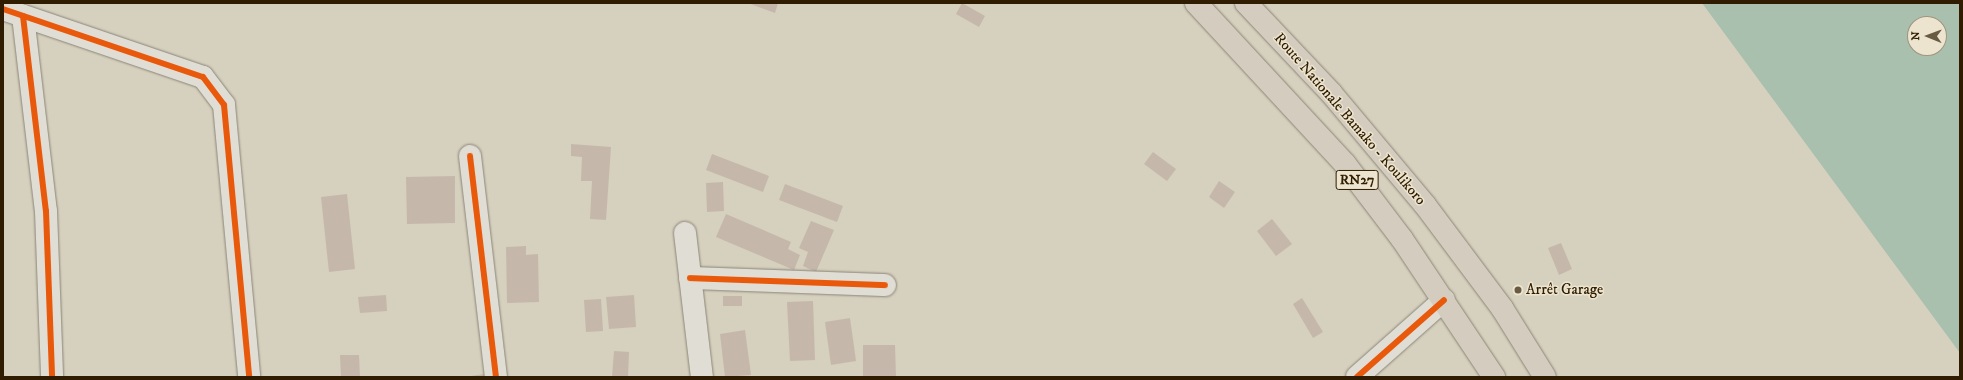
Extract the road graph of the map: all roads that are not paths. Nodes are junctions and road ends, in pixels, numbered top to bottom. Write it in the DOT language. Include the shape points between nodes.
graph roads {
  1 [pos="1196,3"];
  2 [pos="1246,3"];
  3 [pos="13,13"];
  4 [pos="470,156"];
  5 [pos="685,234"];
  6 [pos="690,278"];
  7 [pos="885,285"];
  8 [pos="1444,300"];
  9 [pos="52,377"];
  10 [pos="249,377"];
  11 [pos="496,377"];
  12 [pos="702,377"];
  13 [pos="1357,377"];
  14 [pos="1494,377"];
  15 [pos="1545,377"];
  1 -- 8 [label="main road, RN27" via="1345,164"];
  2 -- 15 [label="main road, Route Nationale Bamako - Koulikoro / RN27" via="1330,93 1426,205 1502,308"];
  3 -- 9 [label="street" via="46,211"];
  3 -- 10 [label="street" via="203,77 224,105"];
  4 -- 11 [label="street"];
  5 -- 6 [label="street"];
  6 -- 7 [label="street"];
  6 -- 12 [label="street"];
  8 -- 13 [label="street"];
  8 -- 14 [label="main road, RN27"];
}
